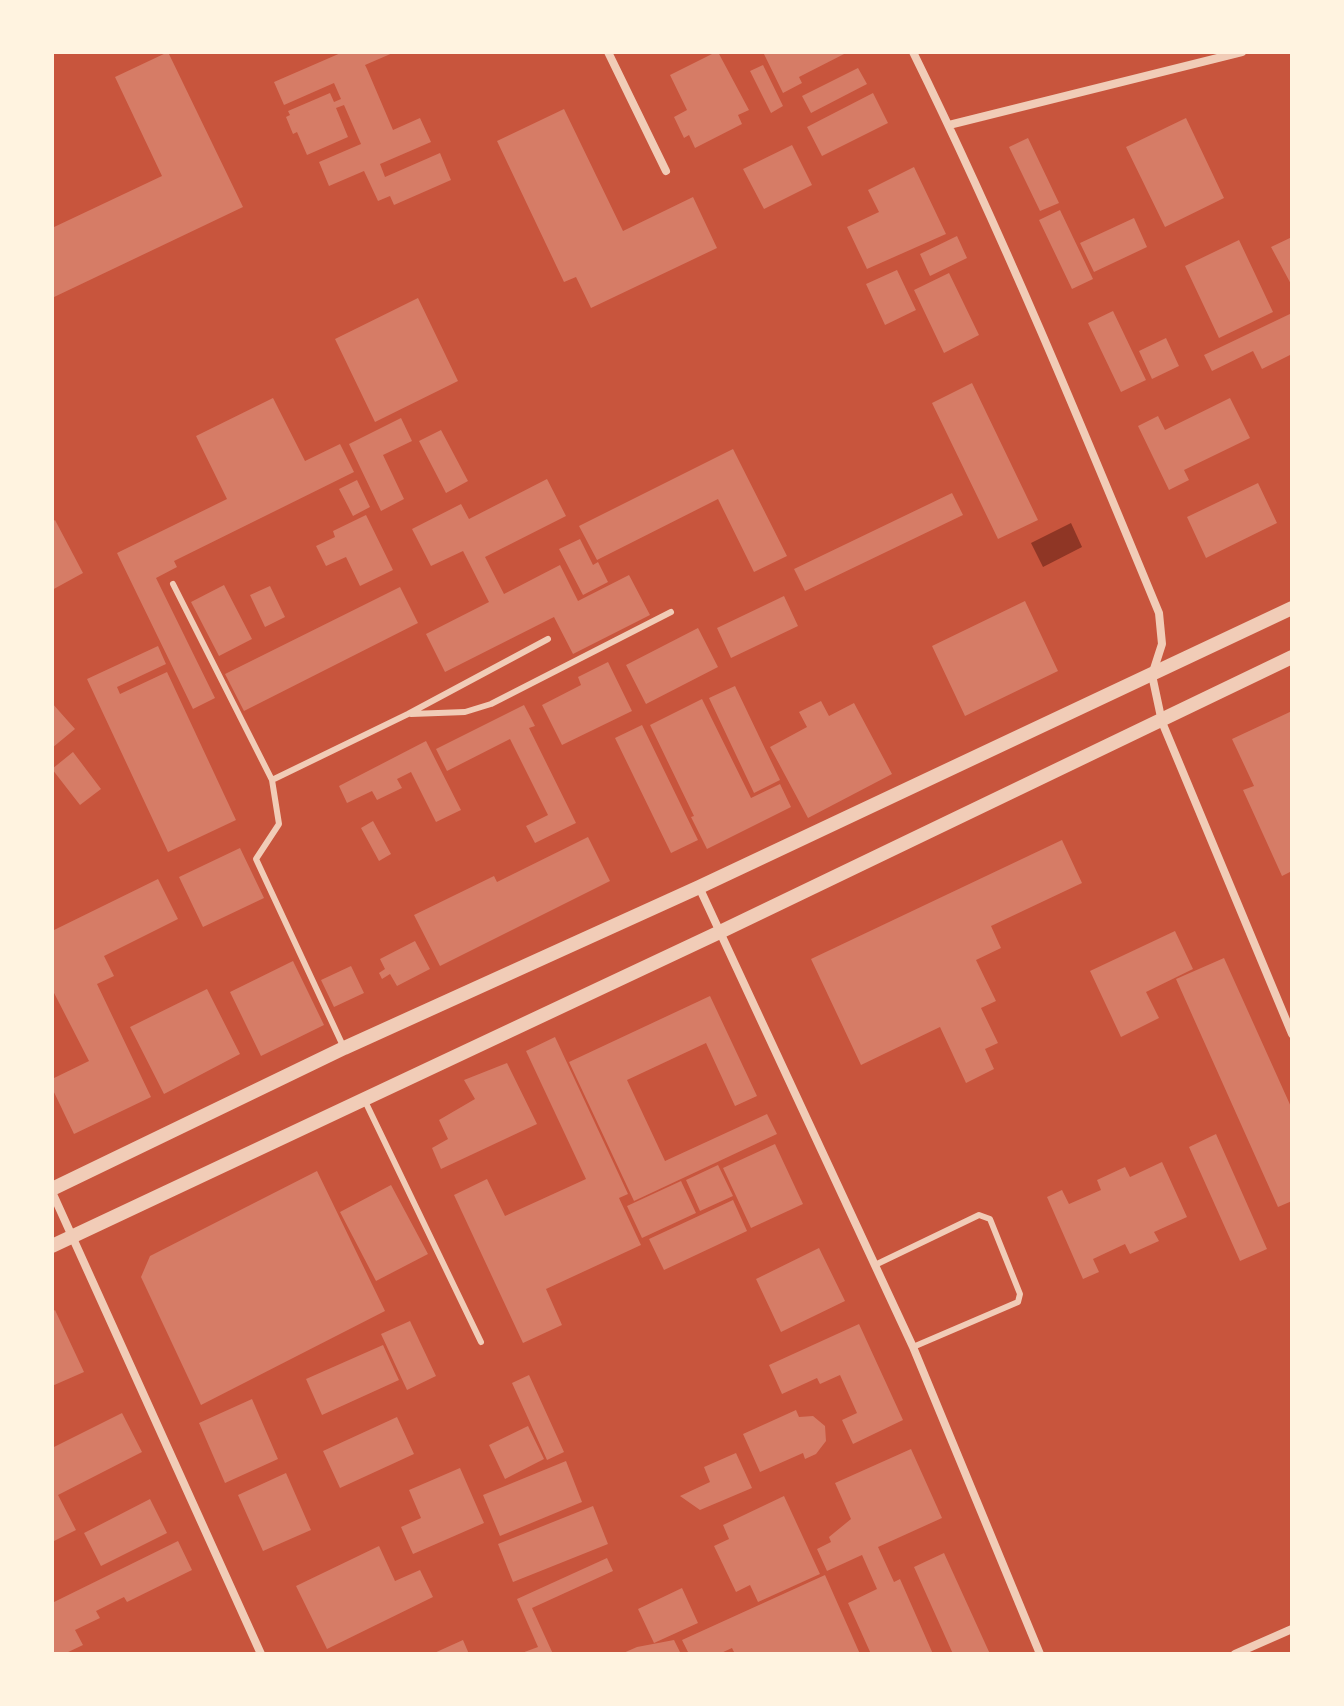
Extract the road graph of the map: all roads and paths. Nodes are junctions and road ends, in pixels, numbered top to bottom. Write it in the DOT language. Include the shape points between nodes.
graph roads {
  1 [pos="608,52"];
  2 [pos="913,52"];
  3 [pos="1242,52"];
  4 [pos="949,125"];
  5 [pos="666,171"];
  6 [pos="173,584"];
  7 [pos="1292,608"];
  8 [pos="671,612"];
  9 [pos="548,639"];
  10 [pos="1292,657"];
  11 [pos="1152,675"];
  12 [pos="408,714"];
  13 [pos="1162,722"];
  14 [pos="272,780"];
  15 [pos="699,887"];
  16 [pos="722,931"];
  17 [pos="1292,1034"];
  18 [pos="344,1048"];
  19 [pos="364,1099"];
  20 [pos="52,1190"];
  21 [pos="73,1236"];
  22 [pos="52,1246"];
  23 [pos="875,1265"];
  24 [pos="481,1342"];
  25 [pos="913,1347"];
  26 [pos="1292,1629"];
  27 [pos="261,1654"];
  28 [pos="1040,1654"];
  29 [pos="1235,1654"];
  1 -- 5 [label="street"];
  2 -- 4 [label="street"];
  3 -- 4 [label="street"];
  4 -- 11 [label="street" via="1159,613 1162,644"];
  6 -- 14 [label="lane"];
  7 -- 11 [label="street"];
  8 -- 12 [label="lane" via="491,704 465,712"];
  9 -- 12 [label="lane"];
  10 -- 13 [label="street"];
  11 -- 13 [label="street"];
  11 -- 15 [label="street"];
  12 -- 14 [label="lane"];
  13 -- 16 [label="street"];
  13 -- 17 [label="street"];
  14 -- 18 [label="lane" via="279,824 256,859"];
  15 -- 16 [label="street"];
  15 -- 18 [label="street"];
  16 -- 19 [label="street"];
  16 -- 23 [label="street"];
  18 -- 20 [label="street"];
  19 -- 21 [label="street"];
  19 -- 24 [label="lane"];
  20 -- 21 [label="street"];
  21 -- 22 [label="street"];
  21 -- 27 [label="street"];
  23 -- 25 [label="street"];
  23 -- 25 [label="lane" via="979,1215 990,1219 1020,1294 1018,1302"];
  25 -- 28 [label="street"];
  26 -- 29 [label="street"];
}
